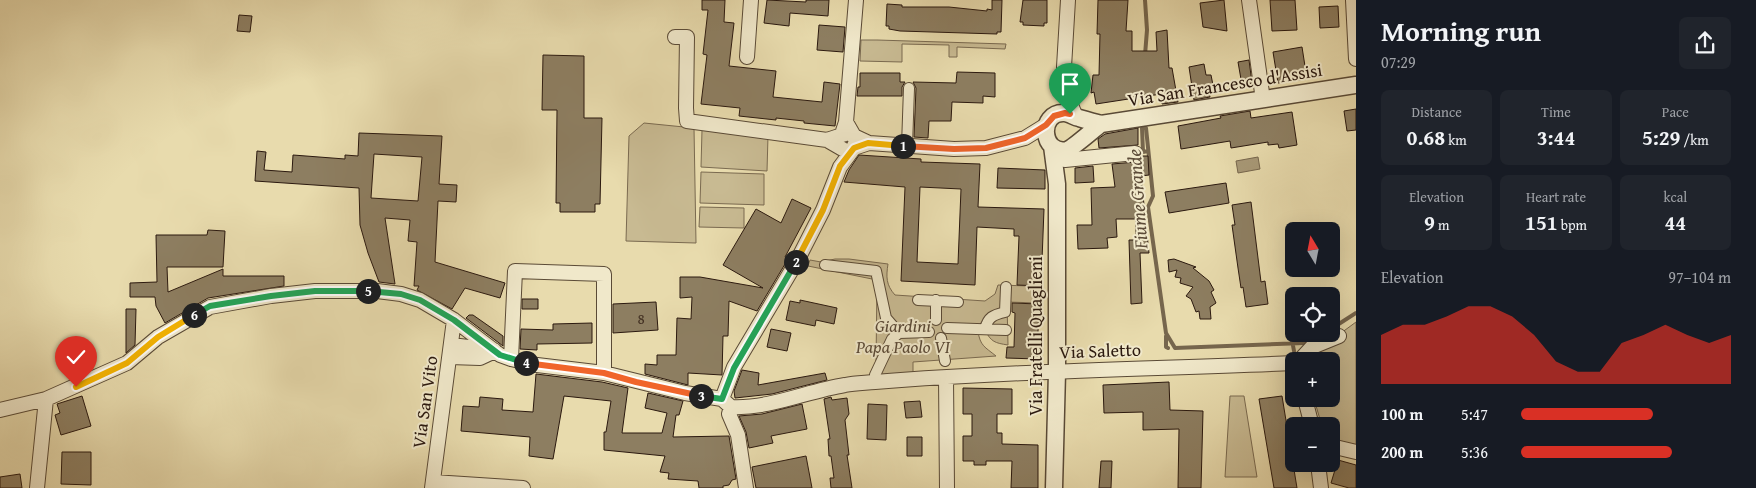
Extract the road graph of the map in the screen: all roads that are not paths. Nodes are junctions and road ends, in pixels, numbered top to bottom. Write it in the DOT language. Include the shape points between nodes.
graph roads {
  1 [pos="750,0"];
  2 [pos="856,0"];
  3 [pos="1068,0"];
  4 [pos="1248,0"];
  5 [pos="1353,0"];
  6 [pos="675,37"];
  7 [pos="747,57"];
  8 [pos="1356,59"];
  9 [pos="1356,85"];
  10 [pos="909,88"];
  11 [pos="1064,88"];
  12 [pos="1263,100"];
  13 [pos="1076,117"];
  14 [pos="1050,121"];
  15 [pos="1101,124"];
  16 [pos="844,138"];
  17 [pos="1025,138"];
  18 [pos="907,146"];
  19 [pos="1052,146"];
  20 [pos="1073,149"];
  21 [pos="1136,153"];
  22 [pos="1057,184"];
  23 [pos="826,265"];
  24 [pos="1006,287"];
  25 [pos="918,300"];
  26 [pos="936,300"];
  27 [pos="958,302"];
  28 [pos="454,320"];
  29 [pos="936,320"];
  30 [pos="947,328"];
  31 [pos="985,329"];
  32 [pos="1006,330"];
  33 [pos="929,332"];
  34 [pos="899,333"];
  35 [pos="941,338"];
  36 [pos="1324,342"];
  37 [pos="495,350"];
  38 [pos="450,351"];
  39 [pos="1307,352"];
  40 [pos="511,359"];
  41 [pos="945,361"];
  42 [pos="1285,363"];
  43 [pos="604,367"];
  44 [pos="1057,372"];
  45 [pos="875,375"];
  46 [pos="946,378"];
  47 [pos="46,400"];
  48 [pos="726,403"];
  49 [pos="21,405"];
  50 [pos="0,410"];
  51 [pos="44,423"];
  52 [pos="1340,448"];
  53 [pos="1356,452"];
  54 [pos="1319,472"];
  55 [pos="433,485"];
  56 [pos="515,487"];
  57 [pos="37,488"];
  58 [pos="523,488"];
  59 [pos="746,488"];
  60 [pos="947,488"];
  61 [pos="1054,488"];
  62 [pos="1321,488"];
  1 -- 7 [label="street"];
  2 -- 16 [label="street"];
  3 -- 11 [label="street"];
  4 -- 12 [label="street"];
  5 -- 8 [label="street"];
  6 -- 16 [label="street" via="687,37 688,121"];
  9 -- 12 [label="street, Via San Francesco d'Assisi"];
  10 -- 18 [label="street"];
  11 -- 13 [label="street"];
  11 -- 14 [label="street"];
  12 -- 15 [label="street, Via San Francesco d'Assisi"];
  13 -- 14 [label="street, Via San Francesco d'Assisi" via="1065,113"];
  13 -- 15 [label="street, Via San Francesco d'Assisi"];
  13 -- 20 [label="street" via="1082,128"];
  14 -- 17 [label="street"];
  14 -- 19 [label="street" via="1046,137"];
  15 -- 20 [label="street, Via San Francesco d'Assisi"];
  16 -- 18 [label="street"];
  16 -- 48 [label="street" via="840,166 823,210 734,368"];
  17 -- 18 [label="street" via="986,148"];
  17 -- 19 [label="street"];
  19 -- 20 [label="street" via="1062,150"];
  19 -- 22 [label="street, Via Fratelli Quaglieni"];
  20 -- 21 [label="street"];
  20 -- 22 [label="street, Via Fratelli Quaglieni"];
  22 -- 44 [label="street, Via Fratelli Quaglieni"];
  23 -- 34 [label="street" via="876,271 886,318"];
  24 -- 31 [label="street" via="1005,312 995,314 987,321"];
  25 -- 26 [label="street"];
  26 -- 27 [label="street"];
  26 -- 29 [label="street"];
  28 -- 37 [label="street, Via Saletto"];
  28 -- 38 [label="street, Via San Vito"];
  28 -- 47 [label="street, Via Saletto" via="420,300 377,291 315,291 228,302 210,306 180,323 127,363"];
  30 -- 31 [label="street"];
  31 -- 32 [label="street"];
  33 -- 34 [label="street"];
  34 -- 45 [label="street" via="892,339"];
  35 -- 41 [label="street"];
  36 -- 39 [label="street"];
  37 -- 38 [label="street" via="480,358"];
  37 -- 40 [label="street, Via Saletto"];
  38 -- 55 [label="street, Via San Vito"];
  40 -- 43 [label="street, Via Saletto" via="537,365"];
  40 -- 43 [label="street" via="515,272 604,274"];
  42 -- 44 [label="street, Via Saletto"];
  43 -- 48 [label="street, Via Saletto"];
  44 -- 46 [label="street, Via Saletto"];
  44 -- 61 [label="street, Via Fratelli Quaglieni"];
  46 -- 48 [label="street, Via Saletto" via="845,385 743,408"];
  46 -- 60 [label="street"];
  47 -- 49 [label="street, Via Saletto"];
  47 -- 51 [label="street"];
  48 -- 59 [label="street" via="738,435"];
  49 -- 50 [label="street, Via Saletto"];
  49 -- 51 [label="street" via="37,412"];
  51 -- 57 [label="street"];
  52 -- 53 [label="street"];
  54 -- 62 [label="street"];
  55 -- 56 [label="street"];
  56 -- 58 [label="street"];
}
